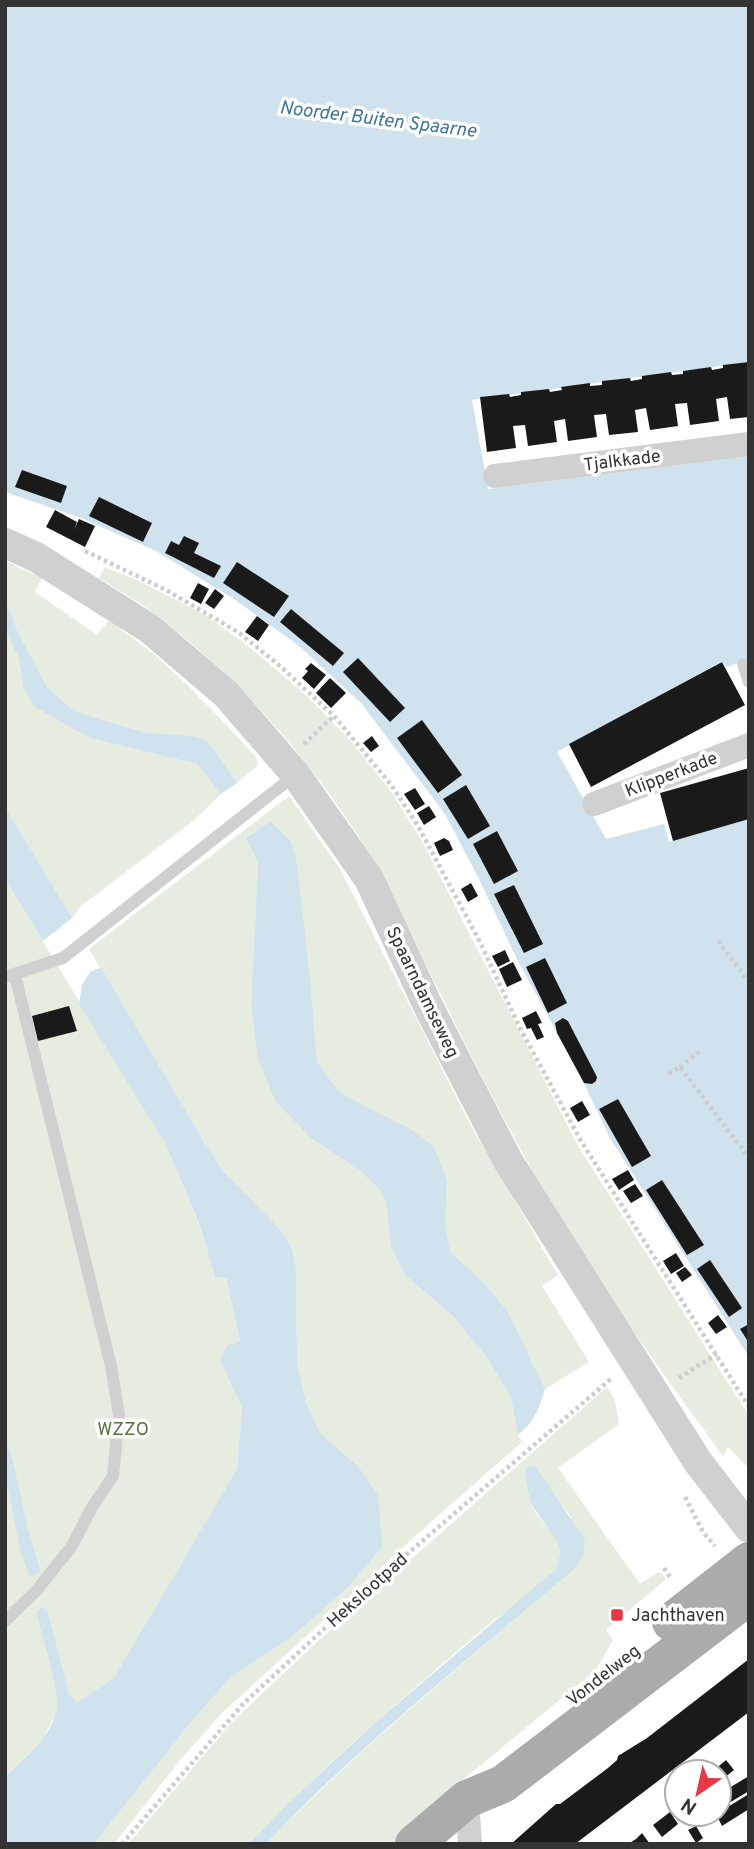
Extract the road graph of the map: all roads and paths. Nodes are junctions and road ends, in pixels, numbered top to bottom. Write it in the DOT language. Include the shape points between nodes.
graph roads {
  1 [pos="749,444"];
  2 [pos="495,476"];
  3 [pos="5,543"];
  4 [pos="104,560"];
  5 [pos="743,664"];
  6 [pos="749,682"];
  7 [pos="334,716"];
  8 [pos="749,744"];
  9 [pos="290,769"];
  10 [pos="594,803"];
  11 [pos="718,941"];
  12 [pos="10,976"];
  13 [pos="749,982"];
  14 [pos="701,1050"];
  15 [pos="680,1066"];
  16 [pos="669,1074"];
  17 [pos="749,1158"];
  18 [pos="717,1354"];
  19 [pos="634,1360"];
  20 [pos="655,1394"];
  21 [pos="749,1407"];
  22 [pos="749,1528"];
  23 [pos="749,1561"];
  24 [pos="749,1595"];
  25 [pos="5,1621"];
  26 [pos="467,1799"];
  27 [pos="122,1844"];
  28 [pos="414,1844"];
  29 [pos="470,1844"];
  1 -- 2 [label="street, Tjalkkade"];
  3 -- 9 [label="street, Spaarndamseweg" via="36,557 150,629 226,694"];
  4 -- 7 [label="path" via="238,632"];
  5 -- 6 [label="lane"];
  7 -- 9 [label="path"];
  7 -- 18 [label="path" via="392,786 418,826 581,1141"];
  8 -- 10 [label="street, Klipperkade"];
  9 -- 12 [label="lane" via="63,958"];
  9 -- 19 [label="street, Spaarndamseweg" via="369,879 508,1161"];
  11 -- 13 [label="path"];
  12 -- 25 [label="lane" via="111,1366 119,1415 113,1476 72,1546"];
  14 -- 15 [label="path"];
  15 -- 16 [label="path"];
  15 -- 17 [label="path"];
  18 -- 20 [label="path"];
  18 -- 21 [label="path"];
  19 -- 20 [label="street, Spaarndamseweg"];
  19 -- 27 [label="path, Hekslootpad" via="378,1578 244,1703"];
  20 -- 22 [label="street, Spaarndamseweg" via="698,1462"];
  23 -- 26 [label="main road, Vondelweg" via="487,1767"];
  24 -- 26 [label="main road, Vondelweg" via="503,1784"];
  26 -- 28 [label="main road, Vondelweg"];
  26 -- 29 [label="street"];
}
